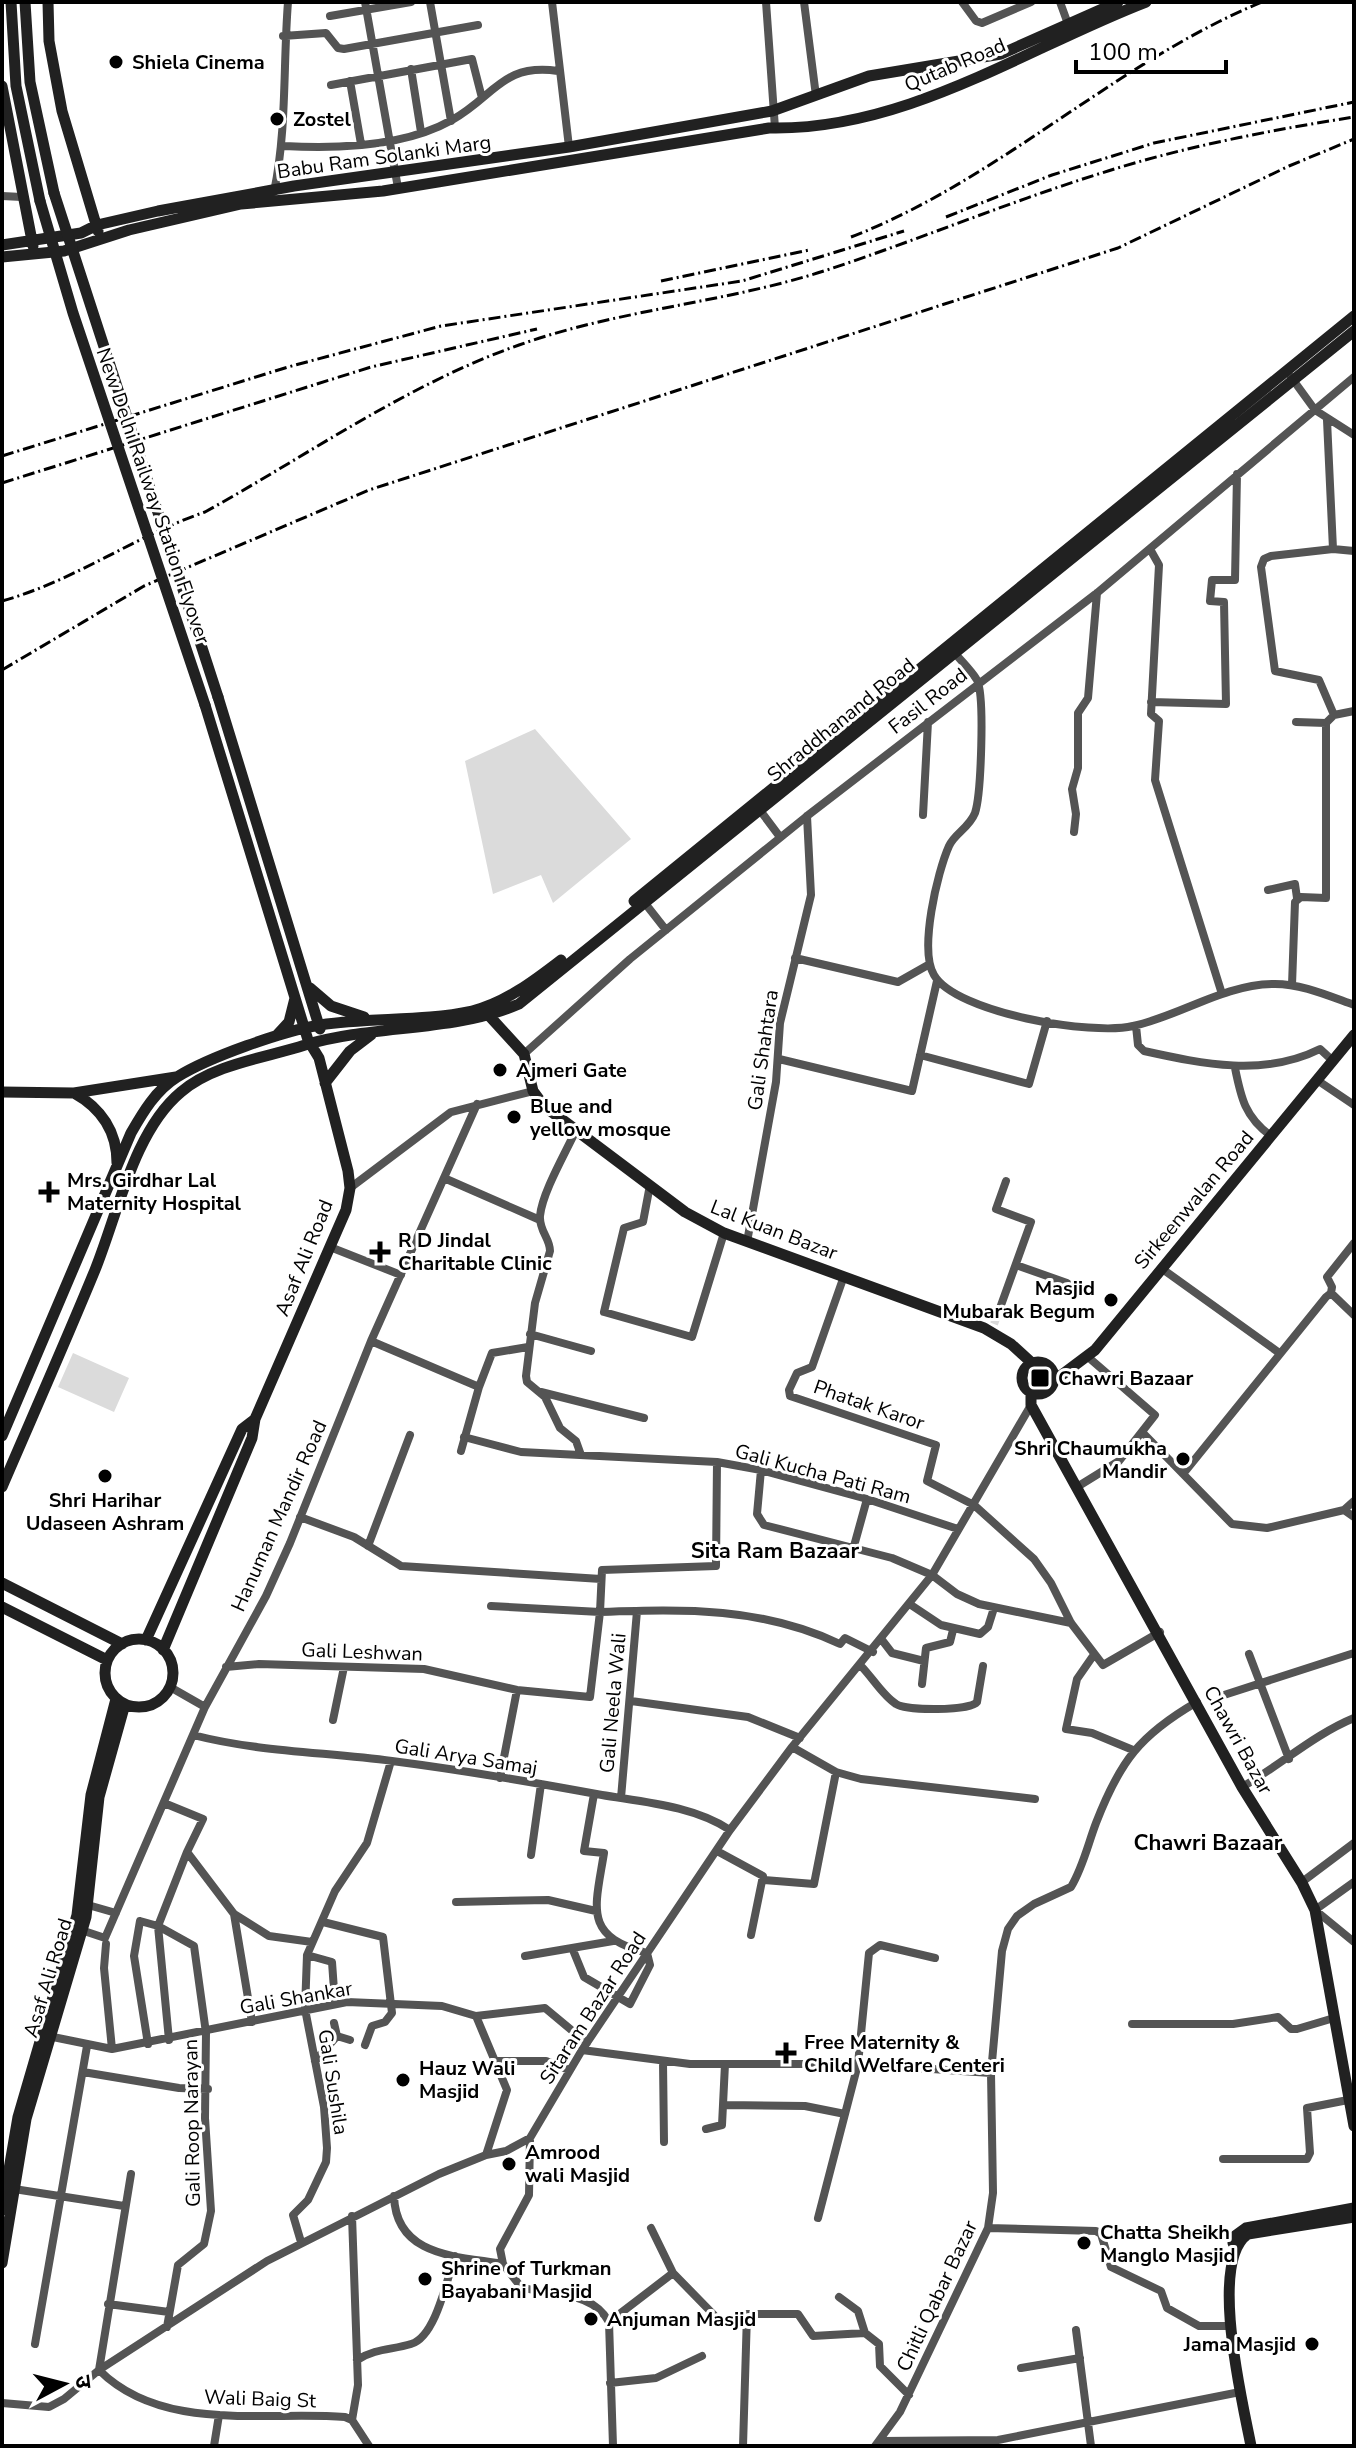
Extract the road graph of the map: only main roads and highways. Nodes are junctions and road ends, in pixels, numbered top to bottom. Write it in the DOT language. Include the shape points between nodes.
graph roads {
  1 [pos="11,2"];
  2 [pos="25,2"];
  3 [pos="48,2"];
  4 [pos="1118,2"];
  5 [pos="1146,2"];
  6 [pos="1003,59"];
  7 [pos="2,86"];
  8 [pos="772,111"];
  9 [pos="772,128"];
  10 [pos="688,129"];
  11 [pos="637,137"];
  12 [pos="690,143"];
  13 [pos="639,152"];
  14 [pos="274,196"];
  15 [pos="97,225"];
  16 [pos="100,239"];
  17 [pos="32,241"];
  18 [pos="2,245"];
  19 [pos="35,254"];
  20 [pos="2,257"];
  21 [pos="1354,316"];
  22 [pos="1354,331"];
  23 [pos="1290,376"];
  24 [pos="1161,478"];
  25 [pos="310,987"];
  26 [pos="296,994"];
  27 [pos="484,1010"];
  28 [pos="319,1025"];
  29 [pos="375,1026"];
  30 [pos="305,1029"];
  31 [pos="1354,1035"];
  32 [pos="271,1039"];
  33 [pos="323,1040"];
  34 [pos="309,1044"];
  35 [pos="319,1058"];
  36 [pos="176,1077"];
  37 [pos="325,1083"];
  38 [pos="2,1092"];
  39 [pos="74,1093"];
  40 [pos="117,1168"];
  41 [pos="1032,1363"];
  42 [pos="1055,1380"];
  43 [pos="1031,1399"];
  44 [pos="255,1419"];
  45 [pos="2,1436"];
  46 [pos="2,1487"];
  47 [pos="2,1583"];
  48 [pos="2,1607"];
  49 [pos="146,1640"];
  50 [pos="122,1644"];
  51 [pos="163,1650"];
  52 [pos="107,1660"];
  53 [pos="121,1702"];
  54 [pos="1352,2100"];
  55 [pos="1354,2126"];
  56 [pos="1354,2208"];
  57 [pos="2,2210"];
  58 [pos="1354,2217"];
  59 [pos="1233,2256"];
  60 [pos="2,2263"];
  61 [pos="1251,2446"];
  1 -- 26 [label="main road, New Delhi Railway Station Flyover, bridge" via="16,86 40,201"];
  2 -- 25 [label="main road, New Delhi Railway Station Flyover, bridge" via="30,82 54,193"];
  3 -- 15 [label="main road" via="62,111"];
  4 -- 6 [label="main road, Qutab Road"];
  5 -- 6 [label="main road, Qutab Road"];
  6 -- 8 [label="main road, Qutab Road" via="869,76"];
  6 -- 9 [label="main road, Qutab Road" via="917,102 810,128"];
  7 -- 17 [label="main road"];
  8 -- 10 [label="main road, Babu Ram Solanki Marg"];
  9 -- 12 [label="main road, Babu Ram Solanki Marg"];
  10 -- 11 [label="main road, Babu Ram Solanki Marg"];
  10 -- 12 [label="main road"];
  11 -- 13 [label="main road"];
  11 -- 14 [label="main road, Babu Ram Solanki Marg" via="294,186"];
  12 -- 13 [label="main road, Babu Ram Solanki Marg"];
  13 -- 14 [label="main road, Babu Ram Solanki Marg" via="398,188"];
  14 -- 15 [label="main road, Babu Ram Solanki Marg"];
  14 -- 16 [label="main road, Babu Ram Solanki Marg"];
  15 -- 16 [label="main road"];
  15 -- 17 [label="main road, Babu Ram Solanki Marg"];
  16 -- 19 [label="main road, Babu Ram Solanki Marg"];
  17 -- 18 [label="main road, Babu Ram Solanki Marg"];
  17 -- 19 [label="main road"];
  19 -- 20 [label="main road, Babu Ram Solanki Marg"];
  21 -- 23 [label="main road, Shraddhanand Road"];
  22 -- 23 [label="main road, Shraddhanand Road"];
  23 -- 24 [label="main road, Shraddhanand Road"];
  24 -- 27 [label="main road, Shraddhanand Road" via="559,963"];
  24 -- 27 [label="main road, Shraddhanand Road" via="519,1004"];
  25 -- 28 [label="main road, New Delhi Railway Station Flyover"];
  25 -- 29 [label="main road" via="331,1006"];
  26 -- 30 [label="main road, New Delhi Railway Station Flyover"];
  26 -- 32 [label="main road" via="289,1022"];
  27 -- 29 [label="main road, Shraddhanand Road"];
  27 -- 41 [label="main road, Lal Kuan Bazar" via="524,1054 533,1091 544,1106 685,1212 747,1242 992,1328"];
  28 -- 29 [label="main road, Shraddhanand Road"];
  28 -- 30 [label="main road, Shraddhanand Road"];
  28 -- 33 [label="main road, New Delhi Railway Station Flyover"];
  29 -- 33 [label="main road, Shraddhanand Road"];
  29 -- 37 [label="main road"];
  30 -- 32 [label="main road, Shraddhanand Road"];
  30 -- 34 [label="main road, New Delhi Railway Station Flyover"];
  31 -- 42 [label="main road, Sirkeenwalan Road" via="1088,1357"];
  32 -- 36 [label="main road, Shraddhanand Road"];
  33 -- 34 [label="main road, Shraddhanand Road"];
  33 -- 35 [label="main road"];
  34 -- 35 [label="main road"];
  34 -- 46 [label="main road, Shraddhanand Road" via="200,1079 157,1118 143,1139 118,1214"];
  35 -- 37 [label="main road, Asaf Ali Road"];
  36 -- 39 [label="main road"];
  36 -- 40 [label="main road" via="145,1109"];
  37 -- 44 [label="main road, Asaf Ali Road" via="350,1188 346,1210"];
  38 -- 39 [label="main road"];
  39 -- 40 [label="main road" via="93,1105 109,1127"];
  40 -- 45 [label="main road"];
  41 -- 42 [label="main road" via="1048,1365"];
  41 -- 43 [label="main road" via="1022,1376"];
  42 -- 43 [label="main road"];
  43 -- 54 [label="main road, Chawri Bazar" via="1242,1787 1315,1910"];
  44 -- 49 [label="main road, Asaf Ali Road" via="242,1429"];
  44 -- 51 [label="main road, Asaf Ali Road" via="252,1438"];
  47 -- 50 [label="main road"];
  48 -- 52 [label="main road"];
  49 -- 50 [label="main road"];
  49 -- 51 [label="main road"];
  50 -- 52 [label="main road"];
  51 -- 53 [label="main road" via="172,1667 170,1687 146,1707"];
  52 -- 53 [label="main road" via="106,1681"];
  53 -- 57 [label="main road, Asaf Ali Road" via="91,1795 77,1915 18,2117"];
  53 -- 60 [label="main road, Asaf Ali Road" via="99,1797 88,1905 26,2119"];
  54 -- 55 [label="main road, Chawri Bazar"];
  56 -- 59 [label="main road" via="1246,2228 1235,2236"];
  58 -- 59 [label="main road" via="1248,2234"];
  59 -- 61 [label="main road" via="1231,2326"];
}
